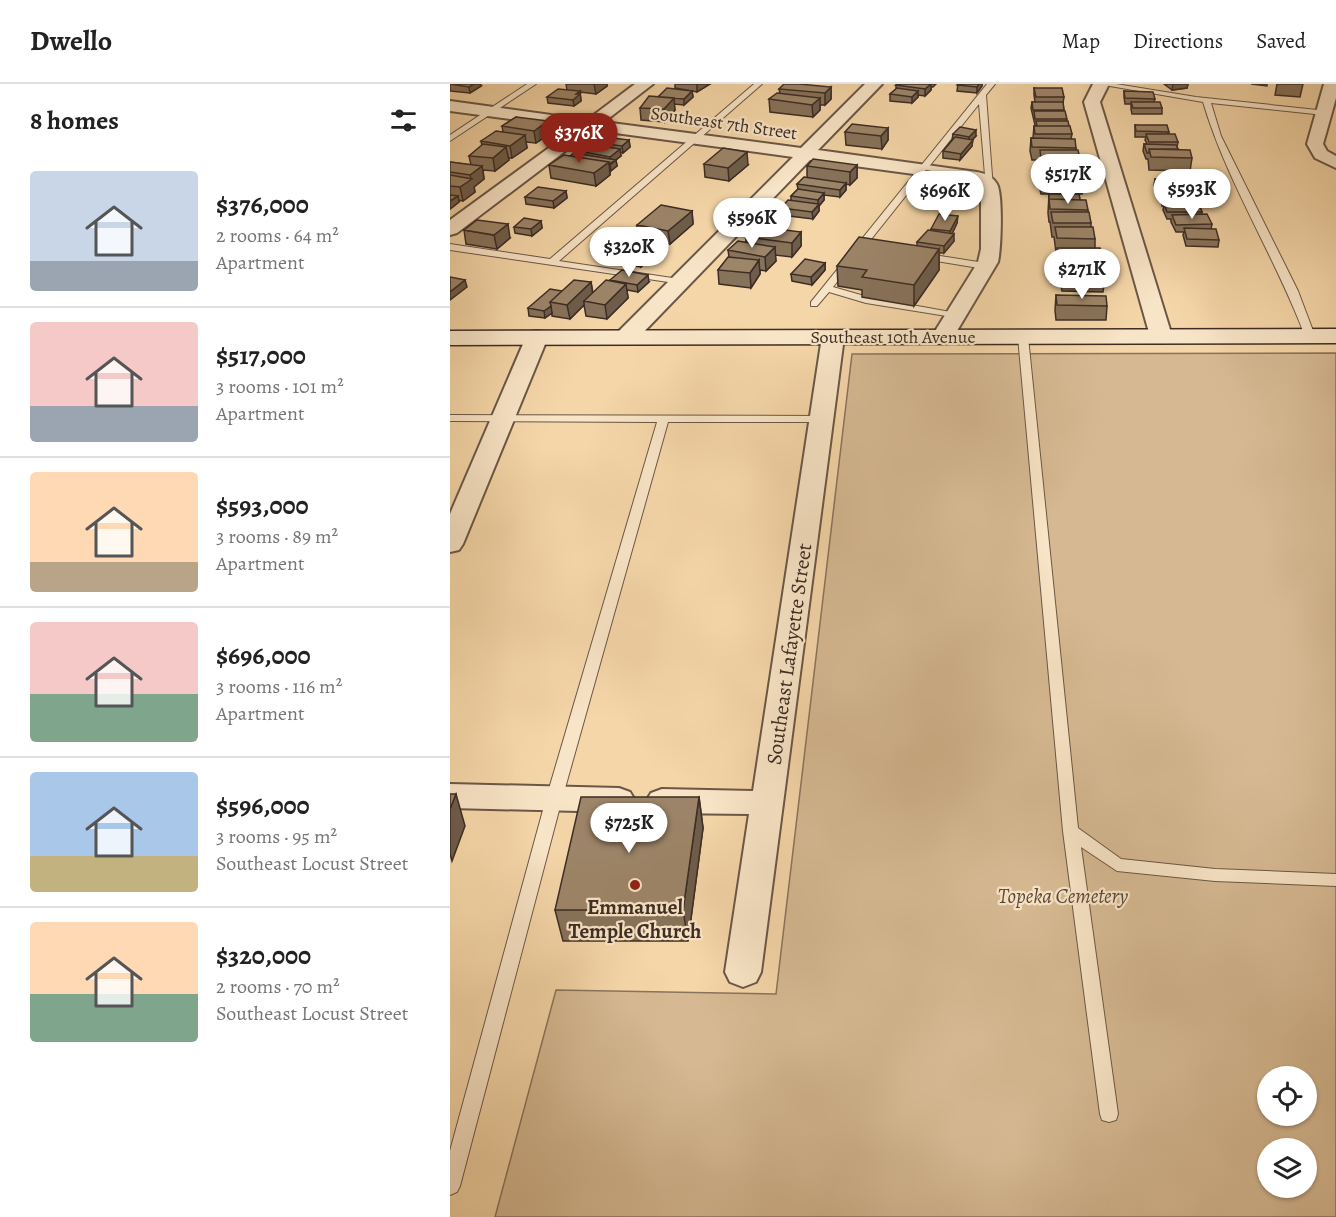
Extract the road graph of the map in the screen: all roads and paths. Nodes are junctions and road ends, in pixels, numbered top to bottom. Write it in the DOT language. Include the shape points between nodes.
graph roads {
  1 [pos="532,84"];
  2 [pos="645,84"];
  3 [pos="758,84"];
  4 [pos="874,84"];
  5 [pos="991,84"];
  6 [pos="1102,84"];
  7 [pos="1332,84"];
  8 [pos="982,95"];
  9 [pos="1206,100"];
  10 [pos="450,106"];
  11 [pos="492,112"];
  12 [pos="1324,113"];
  13 [pos="590,125"];
  14 [pos="450,139"];
  15 [pos="696,139"];
  16 [pos="806,154"];
  17 [pos="1336,163"];
  18 [pos="922,169"];
  19 [pos="990,187"];
  20 [pos="450,230"];
  21 [pos="450,247"];
  22 [pos="860,247"];
  23 [pos="871,249"];
  24 [pos="906,254"];
  25 [pos="551,262"];
  26 [pos="985,266"];
  27 [pos="679,282"];
  28 [pos="827,288"];
  29 [pos="814,304"];
  30 [pos="949,326"];
  31 [pos="455,336"];
  32 [pos="1161,336"];
  33 [pos="1310,336"];
  34 [pos="1336,336"];
  35 [pos="537,337"];
  36 [pos="626,337"];
  37 [pos="833,337"];
  38 [pos="1023,337"];
  39 [pos="450,418"];
  40 [pos="664,418"];
  41 [pos="822,419"];
  42 [pos="503,420"];
  43 [pos="450,544"];
  44 [pos="450,796"];
  45 [pos="554,799"];
  46 [pos="767,803"];
  47 [pos="1071,831"];
  48 [pos="1336,880"];
  49 [pos="743,972"];
  50 [pos="1109,1114"];
  51 [pos="450,1186"];
  1 -- 11 [label="lane"];
  2 -- 13 [label="street"];
  3 -- 15 [label="lane"];
  4 -- 16 [label="street"];
  5 -- 8 [label="lane"];
  6 -- 9 [label="lane"];
  6 -- 32 [label="street" via="1092,102"];
  7 -- 12 [label="street"];
  8 -- 18 [label="lane"];
  8 -- 19 [label="lane"];
  9 -- 12 [label="lane"];
  9 -- 33 [label="lane" via="1216,136 1293,291"];
  10 -- 11 [label="street, Southeast 7th Street"];
  11 -- 13 [label="street, Southeast 7th Street"];
  11 -- 14 [label="lane"];
  12 -- 17 [label="street" via="1315,144 1321,154"];
  13 -- 15 [label="street, Southeast 7th Street"];
  13 -- 20 [label="street"];
  15 -- 16 [label="street, Southeast 7th Street"];
  15 -- 25 [label="lane"];
  16 -- 18 [label="street, Southeast 7th Street"];
  16 -- 27 [label="street"];
  18 -- 19 [label="street, Southeast 7th Street" via="977,177"];
  18 -- 22 [label="lane"];
  19 -- 26 [label="street" via="991,249"];
  21 -- 25 [label="lane"];
  22 -- 23 [label="lane"];
  22 -- 28 [label="lane"];
  24 -- 26 [label="lane"];
  25 -- 27 [label="lane"];
  26 -- 30 [label="street"];
  27 -- 36 [label="street"];
  28 -- 29 [label="lane"];
  28 -- 30 [label="lane"];
  30 -- 37 [label="main road, Southeast 10th Avenue"];
  30 -- 38 [label="main road, Southeast 10th Avenue"];
  31 -- 35 [label="main road, Southeast 10th Avenue"];
  32 -- 33 [label="main road, Southeast 10th Avenue"];
  32 -- 38 [label="main road, Southeast 10th Avenue"];
  33 -- 34 [label="main road, Southeast 10th Avenue"];
  35 -- 36 [label="main road, Southeast 10th Avenue"];
  35 -- 42 [label="street"];
  36 -- 37 [label="main road, Southeast 10th Avenue"];
  37 -- 41 [label="street, Southeast Lafayette Street"];
  38 -- 47 [label="lane"];
  39 -- 42 [label="lane"];
  40 -- 41 [label="lane"];
  40 -- 42 [label="lane"];
  40 -- 45 [label="lane"];
  41 -- 46 [label="street, Southeast Lafayette Street"];
  42 -- 43 [label="street"];
  44 -- 45 [label="street"];
  45 -- 46 [label="street"];
  45 -- 51 [label="lane"];
  46 -- 49 [label="street, Southeast Lafayette Street"];
  47 -- 48 [label="lane" via="1117,865 1215,875"];
  47 -- 50 [label="lane"];
}
